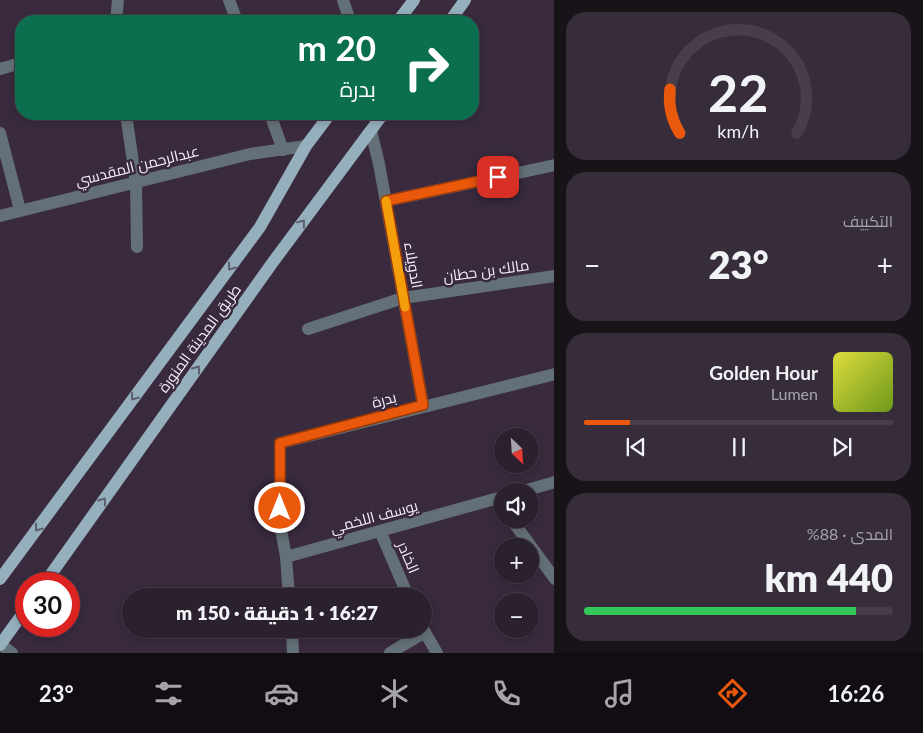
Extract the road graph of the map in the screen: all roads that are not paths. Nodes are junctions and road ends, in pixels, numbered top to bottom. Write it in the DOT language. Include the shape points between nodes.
graph roads {
  1 [pos="118,0"];
  2 [pos="230,0"];
  3 [pos="344,0"];
  4 [pos="414,0"];
  5 [pos="465,0"];
  6 [pos="117,15"];
  7 [pos="235,15"];
  8 [pos="348,15"];
  9 [pos="403,15"];
  10 [pos="454,15"];
  11 [pos="15,65"];
  12 [pos="0,69"];
  13 [pos="127,120"];
  14 [pos="272,120"];
  15 [pos="326,120"];
  16 [pos="378,120"];
  17 [pos="370,131"];
  18 [pos="0,133"];
  19 [pos="306,146"];
  20 [pos="283,150"];
  21 [pos="554,165"];
  22 [pos="136,183"];
  23 [pos="386,201"];
  24 [pos="20,210"];
  25 [pos="0,216"];
  26 [pos="137,247"];
  27 [pos="554,276"];
  28 [pos="403,298"];
  29 [pos="308,329"];
  30 [pos="554,374"];
  31 [pos="423,405"];
  32 [pos="554,482"];
  33 [pos="539,486"];
  34 [pos="494,503"];
  35 [pos="517,528"];
  36 [pos="380,531"];
  37 [pos="286,557"];
  38 [pos="53,572"];
  39 [pos="0,579"];
  40 [pos="554,579"];
  41 [pos="288,588"];
  42 [pos="405,588"];
  43 [pos="15,624"];
  44 [pos="292,638"];
  45 [pos="412,638"];
  46 [pos="429,638"];
  47 [pos="0,644"];
  48 [pos="12,653"];
  49 [pos="293,653"];
  50 [pos="390,653"];
  51 [pos="437,653"];
  1 -- 6 [label="street"];
  2 -- 7 [label="street"];
  3 -- 8 [label="street"];
  4 -- 9 [label="main road"];
  5 -- 10 [label="main road"];
  11 -- 12 [label="street"];
  13 -- 22 [label="street"];
  14 -- 20 [label="street"];
  15 -- 19 [label="main road, طريق المدينة المنورة"];
  16 -- 17 [label="main road, طريق المدينة المنورة"];
  17 -- 23 [label="street, الدويلاء"];
  38 -- 17 [label="main road, طريق المدينة المنورة, one-way"];
  18 -- 24 [label="street"];
  19 -- 20 [label="street, عبدالرحمن المقدسي"];
  19 -- 39 [label="main road, طريق المدينة المنورة, one-way" via="260,227"];
  20 -- 22 [label="street, عبدالرحمن المقدسي" via="250,154"];
  21 -- 23 [label="street"];
  22 -- 24 [label="street, عبدالرحمن المقدسي"];
  22 -- 26 [label="street"];
  23 -- 28 [label="street, الدويلاء"];
  24 -- 25 [label="street, عبدالرحمن المقدسي"];
  27 -- 28 [label="street, مالك بن حطان"];
  28 -- 29 [label="street, مالك بن حطان"];
  28 -- 31 [label="street, الدويلاء"];
  30 -- 31 [label="street, بدرة"];
  31 -- 37 [label="street, بدرة" via="280,443 280,524"];
  32 -- 33 [label="street"];
  34 -- 36 [label="street, يوسف اللخمي"];
  35 -- 40 [label="street"];
  36 -- 37 [label="street, يوسف اللخمي"];
  36 -- 42 [label="street, الخادر"];
  37 -- 41 [label="street"];
  43 -- 47 [label="main road"];
  44 -- 49 [label="street"];
  45 -- 50 [label="street"];
  46 -- 51 [label="street"];
  47 -- 48 [label="street"];
}
